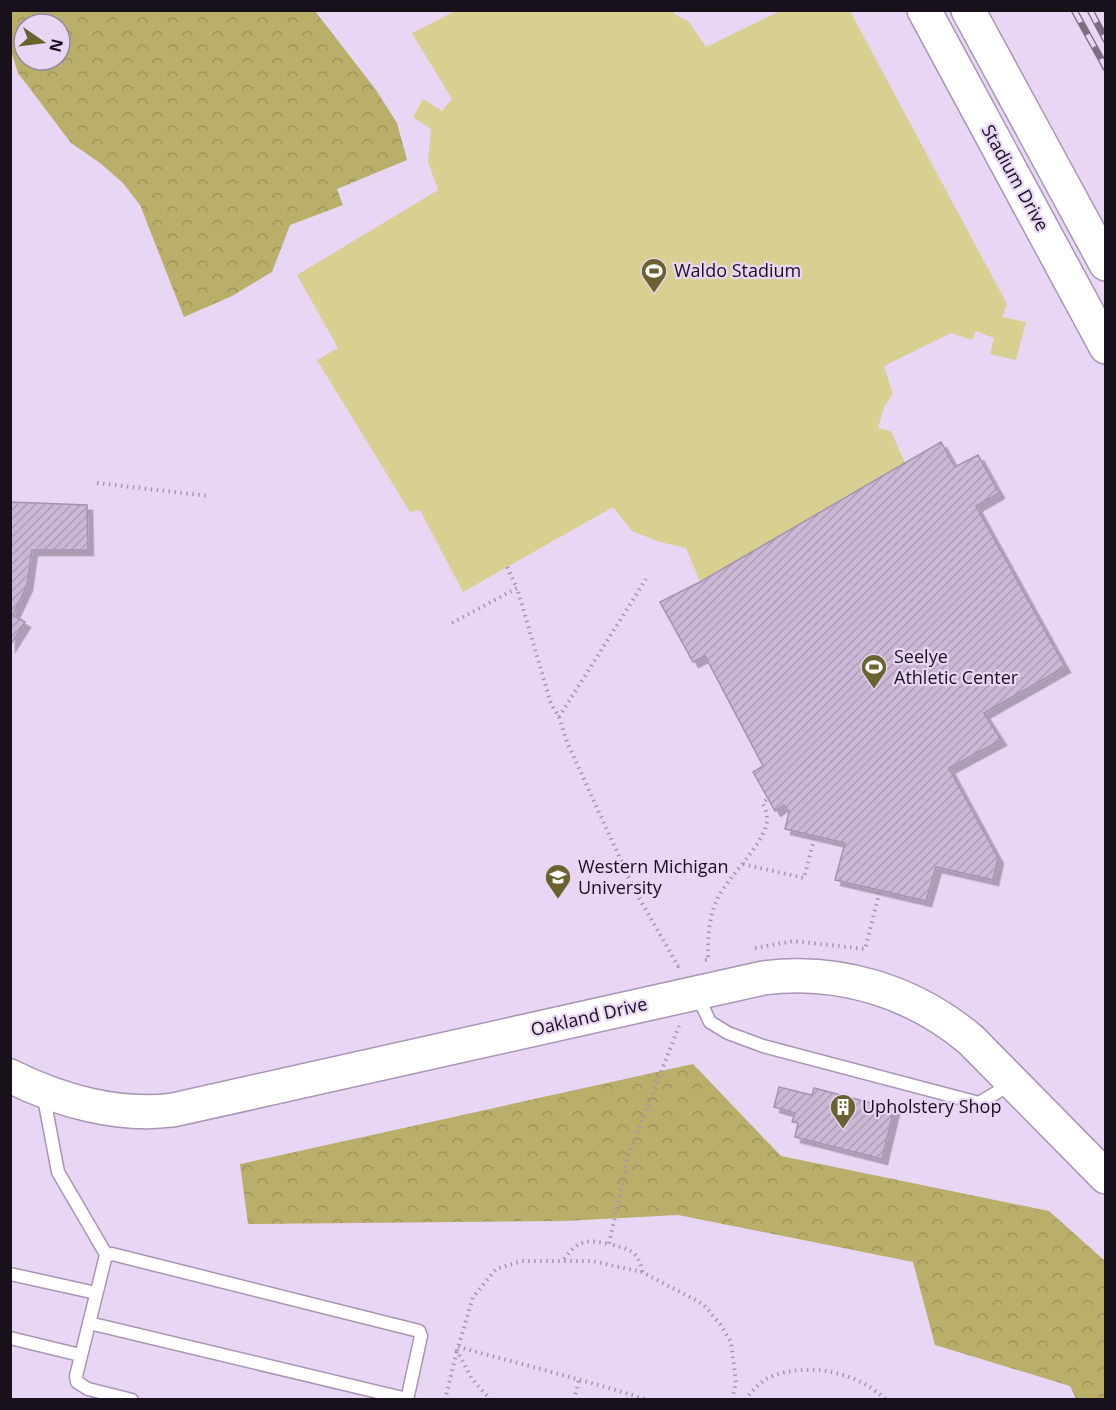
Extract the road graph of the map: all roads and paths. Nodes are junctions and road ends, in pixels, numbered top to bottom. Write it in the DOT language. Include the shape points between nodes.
graph roads {
  1 [pos="924,10"];
  2 [pos="968,10"];
  3 [pos="1106,264"];
  4 [pos="1106,347"];
  5 [pos="97,483"];
  6 [pos="209,496"];
  7 [pos="507,567"];
  8 [pos="646,579"];
  9 [pos="517,588"];
  10 [pos="452,623"];
  11 [pos="559,717"];
  12 [pos="768,798"];
  13 [pos="815,836"];
  14 [pos="743,864"];
  15 [pos="880,890"];
  16 [pos="746,951"];
  17 [pos="718,957"];
  18 [pos="708,960"];
  19 [pos="694,973"];
  20 [pos="681,1021"];
  21 [pos="10,1076"];
  22 [pos="1012,1083"];
  23 [pos="43,1092"];
  24 [pos="1106,1178"];
  25 [pos="609,1244"];
  26 [pos="107,1256"];
  27 [pos="563,1260"];
  28 [pos="642,1272"];
  29 [pos="10,1274"];
  30 [pos="96,1293"];
  31 [pos="89,1323"];
  32 [pos="10,1338"];
  33 [pos="457,1349"];
  34 [pos="80,1355"];
  35 [pos="579,1380"];
  36 [pos="407,1399"];
  37 [pos="132,1400"];
  38 [pos="445,1400"];
  39 [pos="491,1400"];
  40 [pos="574,1400"];
  41 [pos="648,1400"];
  42 [pos="732,1400"];
  43 [pos="745,1400"];
  44 [pos="886,1400"];
  1 -- 4 [label="main road, Stadium Drive"];
  2 -- 3 [label="main road"];
  5 -- 6 [label="path"];
  7 -- 9 [label="path"];
  8 -- 11 [label="path"];
  9 -- 10 [label="path"];
  9 -- 11 [label="path" via="551,704"];
  11 -- 19 [label="path" via="634,889 678,966"];
  12 -- 14 [label="path" via="763,803 768,817 765,827"];
  13 -- 14 [label="path" via="804,878"];
  14 -- 18 [label="path" via="717,898 709,931"];
  15 -- 16 [label="path" via="864,949 794,942"];
  17 -- 18 [label="path"];
  18 -- 19 [label="path"];
  19 -- 22 [label="main road, Oakland Drive" via="763,978 814,975 861,984 911,1000 948,1021"];
  19 -- 22 [label="lane" via="710,1022 763,1046 979,1104"];
  19 -- 23 [label="main road, Oakland Drive" via="173,1110 122,1110"];
  20 -- 25 [label="path" via="628,1156"];
  21 -- 23 [label="main road, Oakland Drive"];
  22 -- 24 [label="main road, Oakland Drive"];
  23 -- 26 [label="lane" via="58,1172"];
  25 -- 27 [label="path" via="579,1243"];
  25 -- 28 [label="path" via="636,1255"];
  26 -- 30 [label="lane"];
  26 -- 36 [label="lane" via="112,1254 419,1331"];
  27 -- 28 [label="path" via="592,1261"];
  27 -- 33 [label="path" via="522,1261 496,1269 473,1297"];
  28 -- 42 [label="path" via="703,1304 720,1324 731,1342 736,1383"];
  29 -- 30 [label="lane"];
  30 -- 31 [label="lane"];
  31 -- 34 [label="lane"];
  31 -- 36 [label="lane"];
  32 -- 34 [label="lane"];
  33 -- 35 [label="path"];
  33 -- 38 [label="path"];
  33 -- 39 [label="path" via="472,1379"];
  34 -- 37 [label="lane" via="77,1382 88,1389"];
  35 -- 40 [label="path"];
  35 -- 41 [label="path"];
  43 -- 44 [label="path" via="771,1376 792,1371 838,1373 859,1381"];
}
